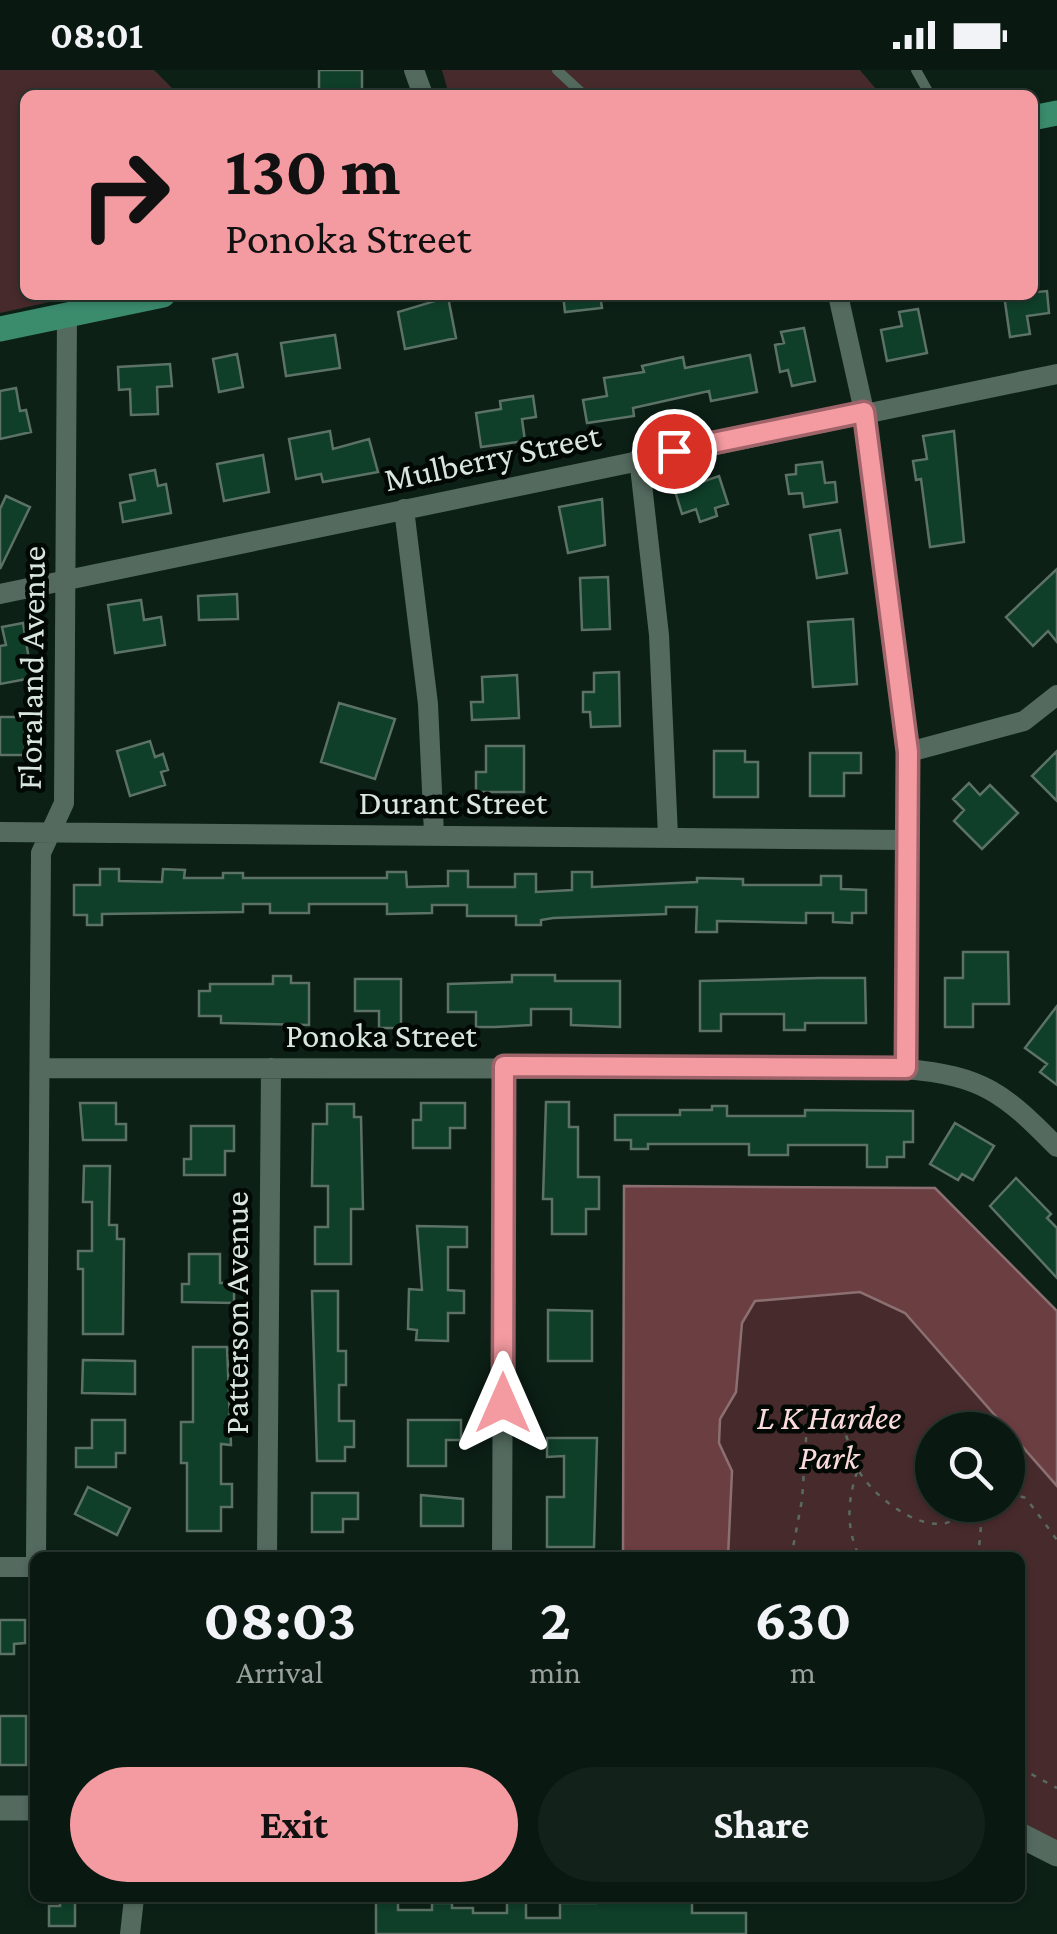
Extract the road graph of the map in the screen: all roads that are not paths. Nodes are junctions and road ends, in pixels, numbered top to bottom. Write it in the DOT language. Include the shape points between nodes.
graph roads {
  1 [pos="557,70"];
  2 [pos="579,90"];
  3 [pos="139,300"];
  4 [pos="839,300"];
  5 [pos="67,315"];
  6 [pos="0,329"];
  7 [pos="1057,374"];
  8 [pos="864,412"];
  9 [pos="639,458"];
  10 [pos="404,509"];
  11 [pos="64,580"];
  12 [pos="0,594"];
  13 [pos="1057,695"];
  14 [pos="908,752"];
  15 [pos="52,831"];
  16 [pos="0,832"];
  17 [pos="434,834"];
  18 [pos="668,836"];
  19 [pos="905,840"];
  20 [pos="504,1066"];
  21 [pos="40,1068"];
  22 [pos="271,1068"];
  23 [pos="906,1068"];
  24 [pos="1057,1147"];
  25 [pos="36,1552"];
  26 [pos="267,1552"];
  27 [pos="502,1552"];
  28 [pos="0,1567"];
  29 [pos="30,1568"];
  30 [pos="0,1808"];
  31 [pos="30,1808"];
  32 [pos="1025,1838"];
  33 [pos="1057,1854"];
  34 [pos="134,1902"];
  35 [pos="130,1934"];
  1 -- 2 [label="lane"];
  3 -- 5 [label="main road"];
  4 -- 8 [label="street"];
  5 -- 6 [label="main road"];
  5 -- 11 [label="street, Floraland Avenue"];
  7 -- 8 [label="street, Mulberry Street"];
  8 -- 9 [label="street, Mulberry Street"];
  8 -- 14 [label="street"];
  9 -- 10 [label="street, Mulberry Street"];
  9 -- 18 [label="street" via="658,635"];
  10 -- 11 [label="street, Mulberry Street"];
  10 -- 17 [label="street" via="428,704"];
  11 -- 12 [label="street, Mulberry Street"];
  11 -- 15 [label="street, Floraland Avenue" via="64,803"];
  13 -- 14 [label="street" via="1024,721"];
  14 -- 19 [label="street"];
  15 -- 16 [label="street, Durant Street"];
  15 -- 17 [label="street, Durant Street"];
  15 -- 21 [label="street, Floraland Avenue" via="41,853"];
  17 -- 18 [label="street, Durant Street"];
  18 -- 19 [label="street, Durant Street"];
  19 -- 23 [label="street"];
  20 -- 22 [label="street, Ponoka Street"];
  20 -- 23 [label="street, Ponoka Street"];
  20 -- 27 [label="street"];
  21 -- 22 [label="street, Ponoka Street"];
  21 -- 25 [label="street, Floraland Avenue"];
  22 -- 26 [label="street, Patterson Avenue"];
  23 -- 24 [label="street, Ponoka Street" via="984,1084"];
  28 -- 29 [label="street"];
  30 -- 31 [label="street"];
  32 -- 33 [label="street"];
  34 -- 35 [label="street"];
}
